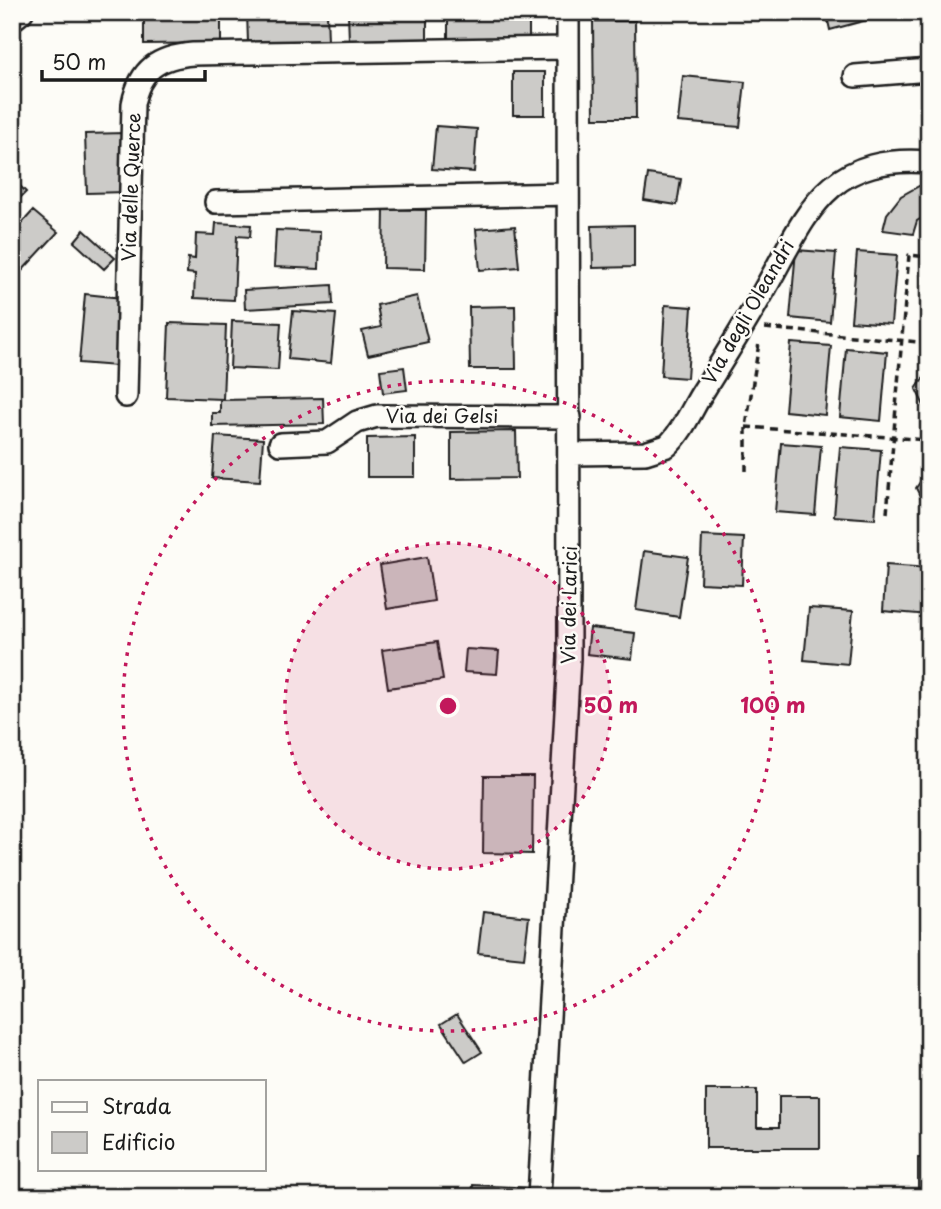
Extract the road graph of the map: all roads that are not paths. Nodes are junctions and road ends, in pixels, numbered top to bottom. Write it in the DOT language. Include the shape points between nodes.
graph roads {
  1 [pos="22,12"];
  2 [pos="568,12"];
  3 [pos="12,20"];
  4 [pos="568,48"];
  5 [pos="929,70"];
  6 [pos="855,76"];
  7 [pos="929,162"];
  8 [pos="568,194"];
  9 [pos="216,202"];
  10 [pos="126,396"];
  11 [pos="570,417"];
  12 [pos="280,444"];
  13 [pos="571,454"];
  14 [pos="539,1197"];
  1 -- 3 [label="street"];
  2 -- 4 [label="street, Via dei Larici"];
  4 -- 8 [label="street, Via dei Larici"];
  4 -- 10 [label="street, Via delle Querce" via="193,54 150,66 139,82 133,104"];
  5 -- 6 [label="street"];
  7 -- 13 [label="street, Via degli Oleandri" via="863,168 817,201 667,446 645,453"];
  8 -- 9 [label="street"];
  8 -- 11 [label="street, Via dei Larici"];
  11 -- 12 [label="street, Via dei Gelsi" via="377,416 327,442"];
  11 -- 13 [label="street, Via dei Larici"];
  13 -- 14 [label="street, Via dei Larici" via="569,658"];
}
